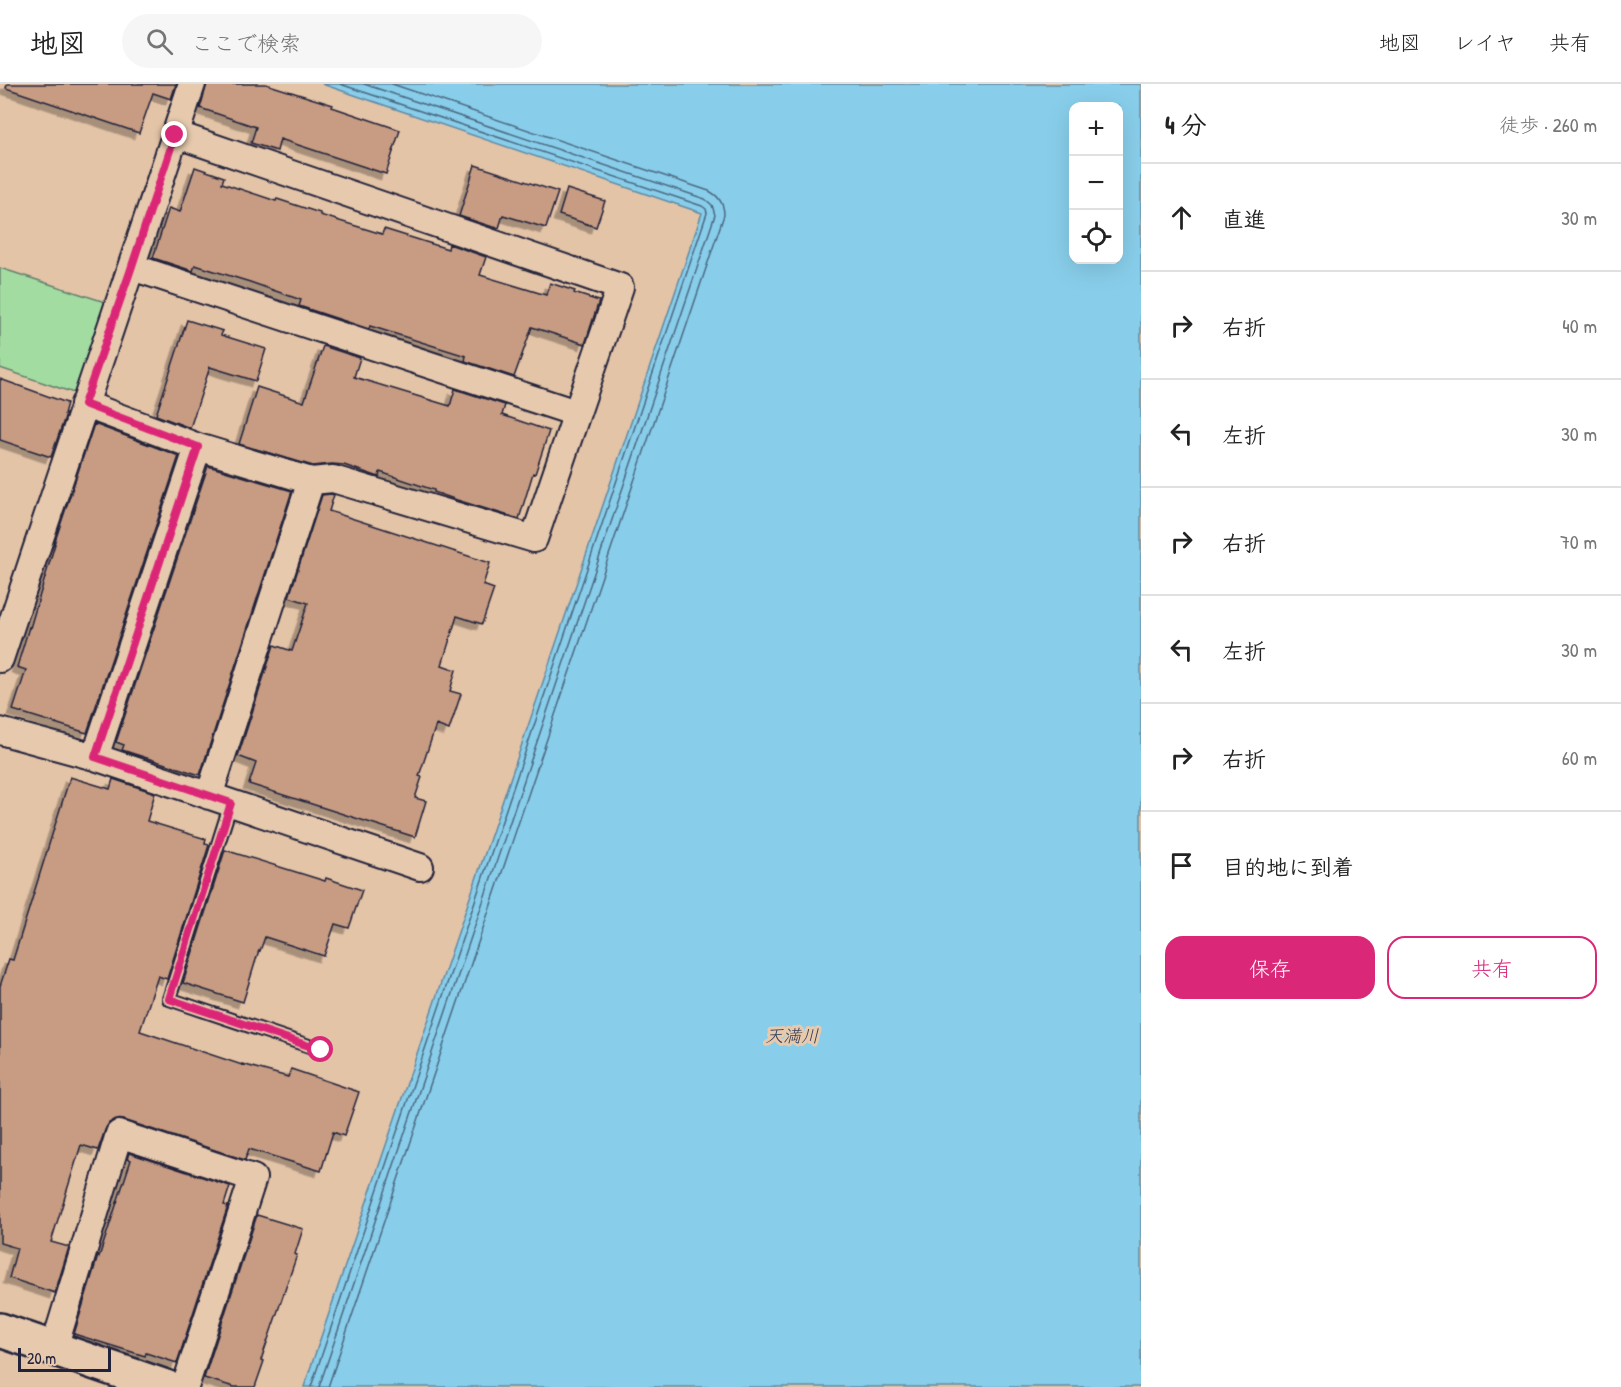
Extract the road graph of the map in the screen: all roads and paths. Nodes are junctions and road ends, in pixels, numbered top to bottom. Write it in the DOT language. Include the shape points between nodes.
graph roads {
  1 [pos="192,84"];
  2 [pos="175,135"];
  3 [pos="132,267"];
  4 [pos="84,404"];
  5 [pos="576,413"];
  6 [pos="198,447"];
  7 [pos="311,481"];
  8 [pos="0,659"];
  9 [pos="0,731"];
  10 [pos="95,757"];
  11 [pos="220,800"];
  12 [pos="420,867"];
  13 [pos="321,1050"];
  14 [pos="0,1330"];
  15 [pos="54,1348"];
  16 [pos="166,1387"];
  17 [pos="185,1387"];
  1 -- 2 [label="street"];
  2 -- 3 [label="street"];
  2 -- 5 [label="street" via="620,287"];
  3 -- 4 [label="street"];
  3 -- 5 [label="street"];
  4 -- 6 [label="street"];
  4 -- 8 [label="street"];
  5 -- 7 [label="street" via="534,539 333,479"];
  6 -- 7 [label="street"];
  6 -- 10 [label="street"];
  7 -- 11 [label="street"];
  9 -- 10 [label="street"];
  10 -- 11 [label="street"];
  11 -- 12 [label="street"];
  11 -- 13 [label="lane" via="169,999"];
  14 -- 15 [label="street"];
  15 -- 16 [label="street"];
  15 -- 17 [label="street" via="119,1134 253,1178"];
}
